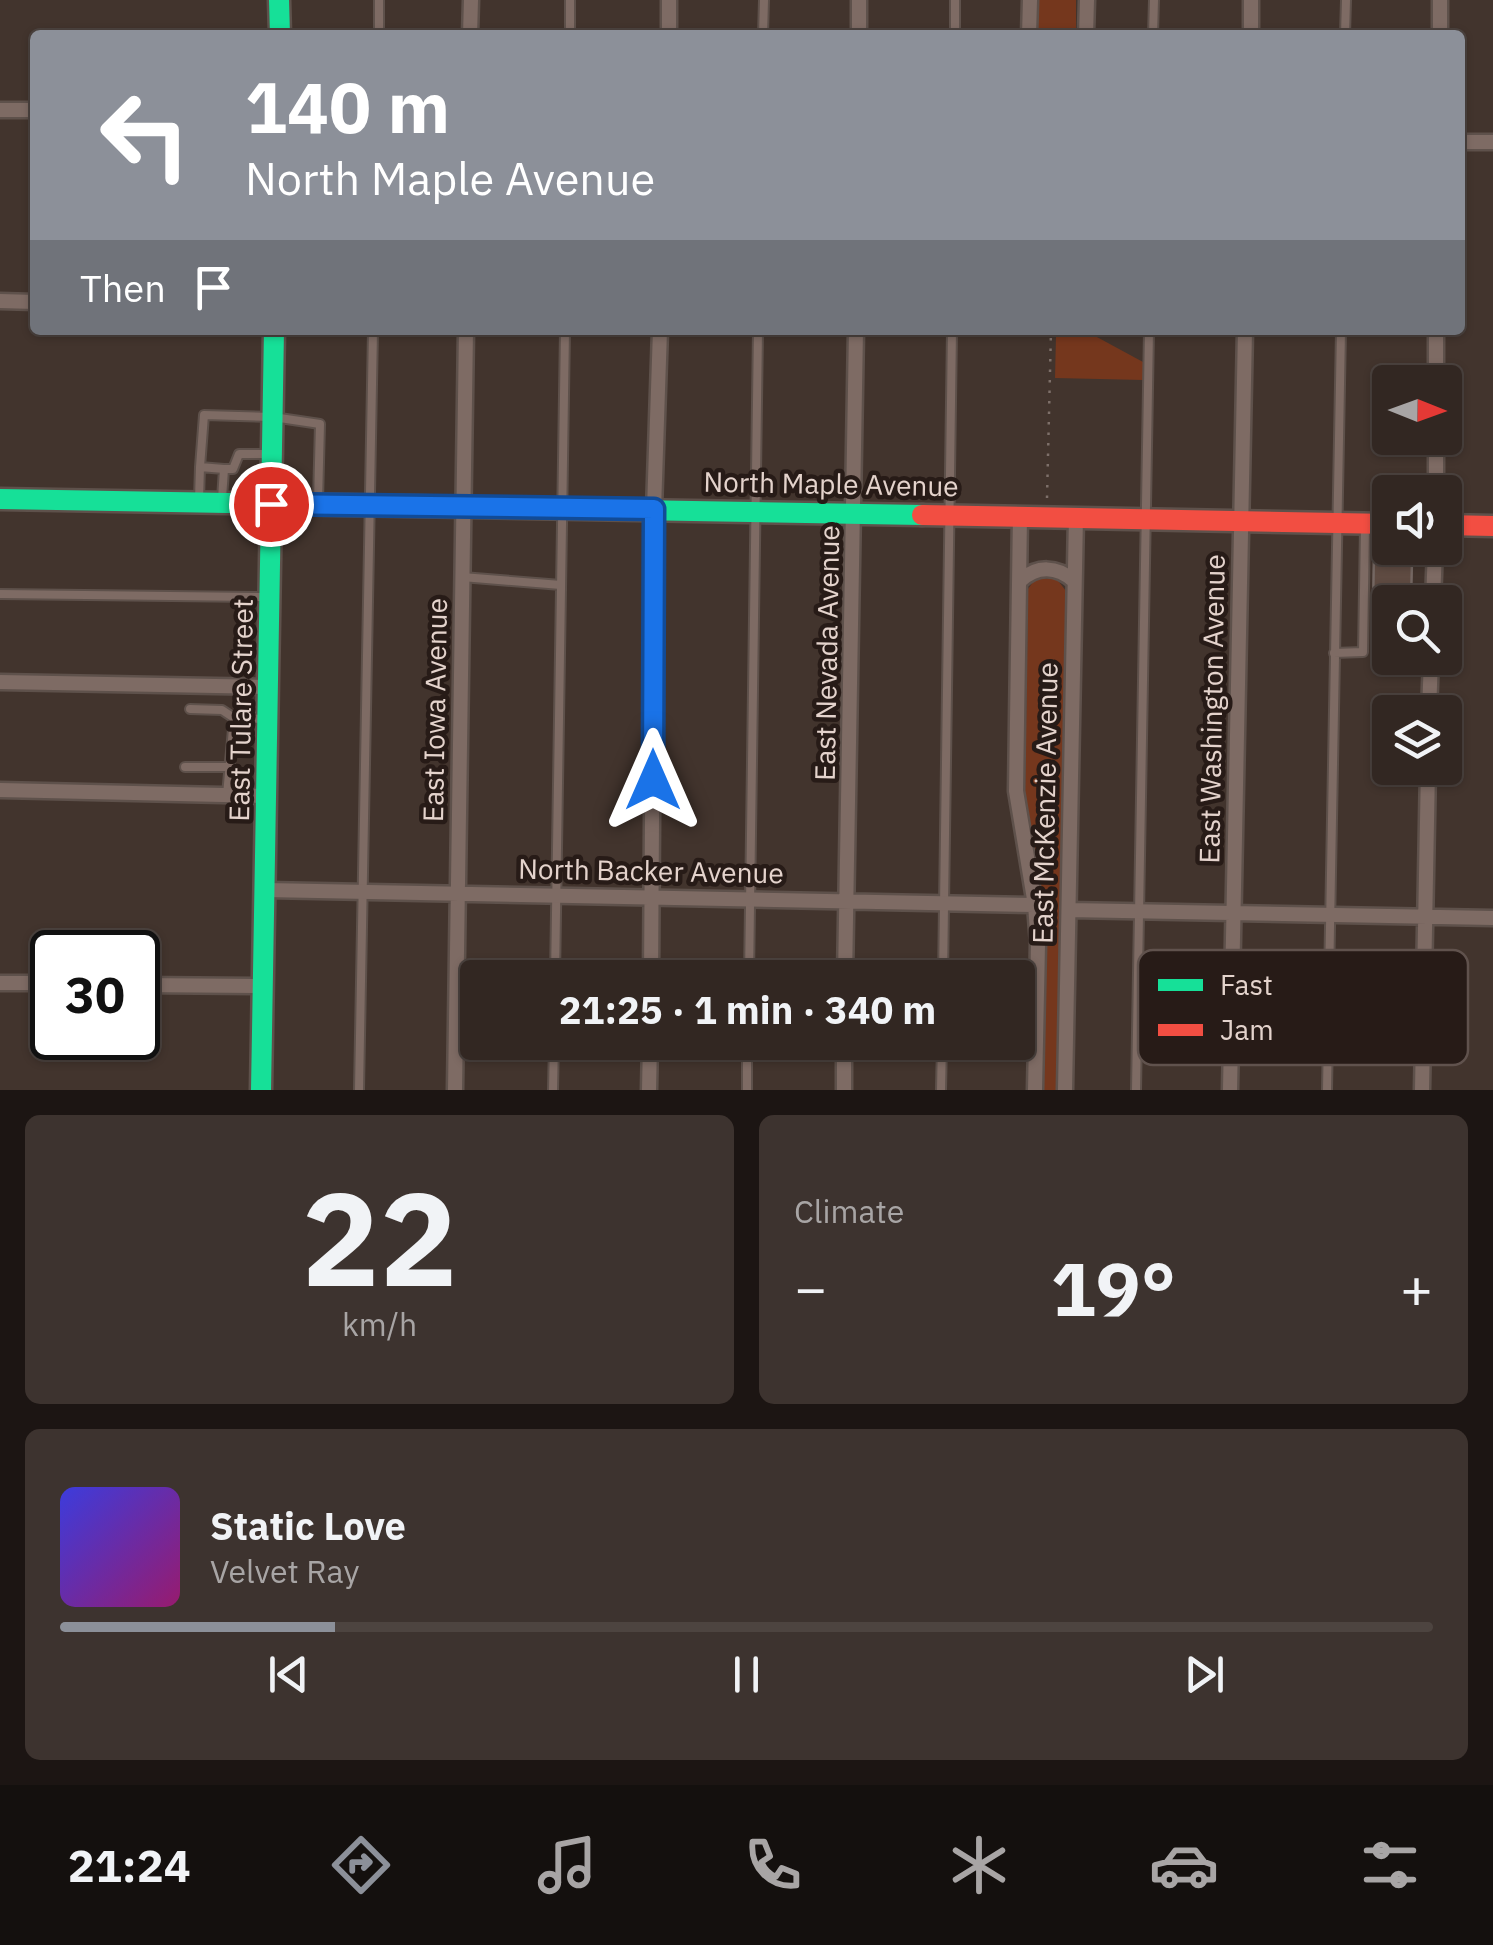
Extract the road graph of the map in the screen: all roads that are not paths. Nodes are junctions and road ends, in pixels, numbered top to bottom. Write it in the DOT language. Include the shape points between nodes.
graph roads {
  1 [pos="279,0"];
  2 [pos="379,0"];
  3 [pos="471,0"];
  4 [pos="570,0"];
  5 [pos="669,0"];
  6 [pos="764,0"];
  7 [pos="859,0"];
  8 [pos="956,0"];
  9 [pos="1030,0"];
  10 [pos="1087,0"];
  11 [pos="1154,0"];
  12 [pos="1251,0"];
  13 [pos="1346,0"];
  14 [pos="1440,0"];
  15 [pos="280,30"];
  16 [pos="379,30"];
  17 [pos="470,30"];
  18 [pos="570,30"];
  19 [pos="669,30"];
  20 [pos="763,30"];
  21 [pos="859,30"];
  22 [pos="955,30"];
  23 [pos="1029,30"];
  24 [pos="1086,30"];
  25 [pos="1154,30"];
  26 [pos="1251,30"];
  27 [pos="1345,30"];
  28 [pos="1440,30"];
  29 [pos="0,110"];
  30 [pos="30,110"];
  31 [pos="1465,142"];
  32 [pos="1493,142"];
  33 [pos="0,301"];
  34 [pos="30,302"];
  35 [pos="274,335"];
  36 [pos="373,335"];
  37 [pos="466,335"];
  38 [pos="565,335"];
  39 [pos="660,335"];
  40 [pos="758,335"];
  41 [pos="856,335"];
  42 [pos="952,335"];
  43 [pos="1149,335"];
  44 [pos="1246,335"];
  45 [pos="1341,335"];
  46 [pos="1436,335"];
  47 [pos="1436,365"];
  48 [pos="272,417"];
  49 [pos="272,454"];
  50 [pos="200,468"];
  51 [pos="224,469"];
  52 [pos="0,500"];
  53 [pos="200,503"];
  54 [pos="222,503"];
  55 [pos="271,504"];
  56 [pos="318,505"];
  57 [pos="370,506"];
  58 [pos="463,509"];
  59 [pos="562,509"];
  60 [pos="654,509"];
  61 [pos="755,512"];
  62 [pos="952,513"];
  63 [pos="855,514"];
  64 [pos="1020,515"];
  65 [pos="1076,516"];
  66 [pos="1146,518"];
  67 [pos="1242,520"];
  68 [pos="1339,522"];
  69 [pos="1365,523"];
  70 [pos="1372,523"];
  71 [pos="1462,525"];
  72 [pos="1493,526"];
  73 [pos="462,577"];
  74 [pos="1020,581"];
  75 [pos="1074,582"];
  76 [pos="561,585"];
  77 [pos="0,594"];
  78 [pos="270,597"];
  79 [pos="1334,653"];
  80 [pos="0,682"];
  81 [pos="269,687"];
  82 [pos="190,709"];
  83 [pos="234,718"];
  84 [pos="268,719"];
  85 [pos="186,766"];
  86 [pos="228,768"];
  87 [pos="1427,785"];
  88 [pos="0,790"];
  89 [pos="228,795"];
  90 [pos="267,796"];
  91 [pos="266,890"];
  92 [pos="363,891"];
  93 [pos="457,892"];
  94 [pos="556,895"];
  95 [pos="653,896"];
  96 [pos="750,898"];
  97 [pos="847,900"];
  98 [pos="943,903"];
  99 [pos="1035,905"];
  100 [pos="1068,910"];
  101 [pos="1139,912"];
  102 [pos="1233,914"];
  103 [pos="1329,916"];
  104 [pos="1423,918"];
  105 [pos="1493,918"];
  106 [pos="1138,950"];
  107 [pos="1232,950"];
  108 [pos="1329,950"];
  109 [pos="1423,950"];
  110 [pos="555,960"];
  111 [pos="651,960"];
  112 [pos="748,960"];
  113 [pos="846,960"];
  114 [pos="943,960"];
  115 [pos="1138,971"];
  116 [pos="0,982"];
  117 [pos="30,983"];
  118 [pos="160,984"];
  119 [pos="263,986"];
  120 [pos="554,1060"];
  121 [pos="650,1060"];
  122 [pos="748,1060"];
  123 [pos="844,1060"];
  124 [pos="942,1060"];
  125 [pos="1230,1065"];
  126 [pos="1327,1065"];
  127 [pos="1422,1065"];
  128 [pos="261,1090"];
  129 [pos="359,1090"];
  130 [pos="455,1090"];
  131 [pos="553,1090"];
  132 [pos="649,1090"];
  133 [pos="747,1090"];
  134 [pos="844,1090"];
  135 [pos="941,1090"];
  136 [pos="1035,1090"];
  137 [pos="1065,1090"];
  138 [pos="1136,1090"];
  139 [pos="1230,1090"];
  140 [pos="1327,1090"];
  141 [pos="1422,1090"];
  1 -- 15 [label="main road"];
  2 -- 16 [label="lane"];
  3 -- 17 [label="street"];
  4 -- 18 [label="lane"];
  5 -- 19 [label="street"];
  6 -- 20 [label="lane"];
  7 -- 21 [label="street"];
  8 -- 22 [label="lane"];
  9 -- 23 [label="street"];
  10 -- 24 [label="street"];
  11 -- 25 [label="lane"];
  12 -- 26 [label="street"];
  13 -- 27 [label="lane"];
  14 -- 28 [label="street"];
  29 -- 30 [label="street"];
  31 -- 32 [label="street"];
  33 -- 34 [label="street"];
  35 -- 48 [label="main road, East Tulare Street"];
  36 -- 57 [label="lane"];
  37 -- 58 [label="street, East Iowa Avenue"];
  38 -- 59 [label="lane"];
  39 -- 60 [label="street"];
  40 -- 61 [label="lane"];
  41 -- 63 [label="street, East Nevada Avenue"];
  42 -- 62 [label="lane"];
  43 -- 66 [label="lane"];
  44 -- 67 [label="street, East Washington Avenue"];
  45 -- 68 [label="lane"];
  46 -- 47 [label="street"];
  48 -- 49 [label="main road, East Tulare Street"];
  48 -- 50 [label="lane" via="204,415"];
  48 -- 56 [label="lane" via="320,424"];
  49 -- 51 [label="lane" via="239,454 233,469"];
  49 -- 55 [label="main road, East Tulare Street"];
  50 -- 51 [label="lane"];
  50 -- 53 [label="lane"];
  51 -- 54 [label="lane"];
  52 -- 53 [label="main road, North Maple Avenue"];
  53 -- 54 [label="main road, North Maple Avenue"];
  54 -- 55 [label="main road, North Maple Avenue"];
  55 -- 56 [label="main road, North Maple Avenue"];
  55 -- 78 [label="main road, East Tulare Street"];
  56 -- 57 [label="main road, North Maple Avenue"];
  57 -- 58 [label="main road, North Maple Avenue"];
  57 -- 92 [label="lane"];
  58 -- 59 [label="main road, North Maple Avenue"];
  58 -- 73 [label="street, East Iowa Avenue"];
  59 -- 60 [label="main road, North Maple Avenue"];
  59 -- 76 [label="lane"];
  60 -- 61 [label="main road, North Maple Avenue"];
  60 -- 95 [label="street"];
  61 -- 63 [label="main road, North Maple Avenue"];
  61 -- 96 [label="lane"];
  62 -- 63 [label="main road, North Maple Avenue"];
  62 -- 64 [label="main road, North Maple Avenue"];
  62 -- 98 [label="lane"];
  63 -- 97 [label="street, East Nevada Avenue"];
  64 -- 65 [label="main road, North Maple Avenue"];
  64 -- 74 [label="street, East McKenzie Avenue"];
  65 -- 66 [label="main road, North Maple Avenue"];
  65 -- 75 [label="street, East McKenzie Avenue"];
  66 -- 67 [label="main road, North Maple Avenue"];
  66 -- 101 [label="lane"];
  67 -- 68 [label="main road, North Maple Avenue"];
  67 -- 102 [label="street, East Washington Avenue"];
  68 -- 69 [label="main road, North Maple Avenue"];
  68 -- 79 [label="lane"];
  69 -- 70 [label="main road, North Maple Avenue"];
  69 -- 79 [label="lane" via="1363,652"];
  71 -- 72 [label="main road"];
  73 -- 76 [label="lane"];
  73 -- 93 [label="street, East Iowa Avenue"];
  74 -- 75 [label="street" via="1055,569"];
  74 -- 99 [label="street, East McKenzie Avenue" via="1016,792"];
  75 -- 100 [label="street, East McKenzie Avenue"];
  76 -- 94 [label="lane"];
  77 -- 78 [label="lane"];
  78 -- 81 [label="main road, East Tulare Street"];
  79 -- 103 [label="lane"];
  80 -- 81 [label="street"];
  81 -- 84 [label="main road, East Tulare Street"];
  82 -- 83 [label="lane" via="222,710"];
  83 -- 84 [label="lane"];
  83 -- 86 [label="lane"];
  84 -- 90 [label="main road, East Tulare Street"];
  85 -- 86 [label="lane"];
  86 -- 89 [label="lane"];
  87 -- 104 [label="street"];
  88 -- 89 [label="street"];
  89 -- 90 [label="street"];
  90 -- 91 [label="main road, East Tulare Street"];
  91 -- 92 [label="street, North Backer Avenue"];
  91 -- 119 [label="main road, East Tulare Street"];
  92 -- 93 [label="street, North Backer Avenue"];
  92 -- 129 [label="lane"];
  93 -- 94 [label="street, North Backer Avenue"];
  93 -- 130 [label="street, East Iowa Avenue"];
  94 -- 95 [label="street, North Backer Avenue"];
  94 -- 110 [label="lane"];
  95 -- 96 [label="street, North Backer Avenue"];
  95 -- 111 [label="street"];
  96 -- 97 [label="street, North Backer Avenue"];
  96 -- 112 [label="lane"];
  97 -- 98 [label="street, North Backer Avenue"];
  97 -- 113 [label="street, East Nevada Avenue"];
  98 -- 99 [label="street, North Backer Avenue"];
  98 -- 114 [label="lane"];
  99 -- 136 [label="street, East McKenzie Avenue"];
  100 -- 101 [label="street"];
  100 -- 137 [label="street, East McKenzie Avenue"];
  101 -- 102 [label="street"];
  101 -- 106 [label="lane"];
  102 -- 103 [label="street"];
  102 -- 107 [label="street, East Washington Avenue"];
  103 -- 104 [label="street"];
  103 -- 108 [label="lane"];
  104 -- 105 [label="street"];
  104 -- 109 [label="street"];
  115 -- 138 [label="lane"];
  116 -- 117 [label="street"];
  118 -- 119 [label="street"];
  119 -- 128 [label="main road, East Tulare Street"];
  120 -- 131 [label="lane"];
  121 -- 132 [label="street"];
  122 -- 133 [label="lane"];
  123 -- 134 [label="street"];
  124 -- 135 [label="lane"];
  125 -- 139 [label="street, East Washington Avenue"];
  126 -- 140 [label="lane"];
  127 -- 141 [label="street"];
}
